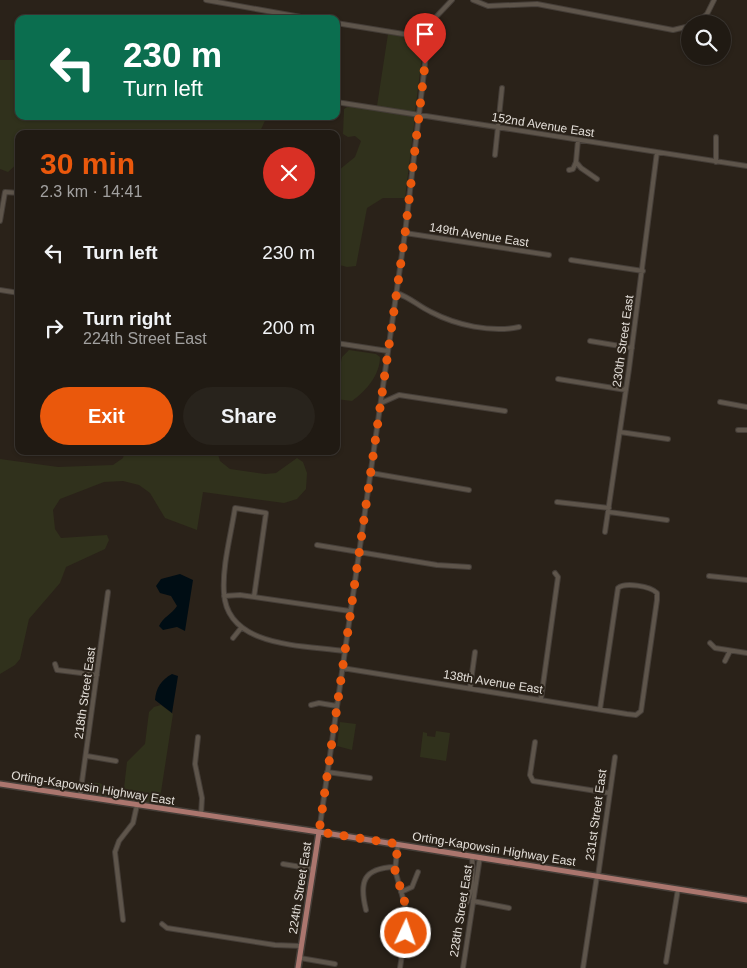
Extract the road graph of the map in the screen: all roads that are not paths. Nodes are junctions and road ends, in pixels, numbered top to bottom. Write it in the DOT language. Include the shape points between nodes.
graph roads {
  1 [pos="206,0"];
  2 [pos="452,0"];
  3 [pos="473,0"];
  4 [pos="714,0"];
  5 [pos="290,15"];
  6 [pos="706,15"];
  7 [pos="340,24"];
  8 [pos="681,28"];
  9 [pos="428,38"];
  10 [pos="502,88"];
  11 [pos="340,103"];
  12 [pos="419,116"];
  13 [pos="498,128"];
  14 [pos="716,137"];
  15 [pos="578,140"];
  16 [pos="657,152"];
  17 [pos="495,155"];
  18 [pos="576,162"];
  19 [pos="716,162"];
  20 [pos="747,166"];
  21 [pos="579,167"];
  22 [pos="597,178"];
  23 [pos="15,193"];
  24 [pos="1,205"];
  25 [pos="0,220"];
  26 [pos="405,234"];
  27 [pos="549,255"];
  28 [pos="572,260"];
  29 [pos="643,271"];
  30 [pos="0,290"];
  31 [pos="15,292"];
  32 [pos="396,294"];
  33 [pos="519,327"];
  34 [pos="590,341"];
  35 [pos="340,344"];
  36 [pos="632,348"];
  37 [pos="388,351"];
  38 [pos="558,379"];
  39 [pos="626,390"];
  40 [pos="720,402"];
  41 [pos="381,403"];
  42 [pos="747,407"];
  43 [pos="505,411"];
  44 [pos="738,430"];
  45 [pos="747,430"];
  46 [pos="620,432"];
  47 [pos="668,439"];
  48 [pos="370,473"];
  49 [pos="469,490"];
  50 [pos="556,502"];
  51 [pos="609,510"];
  52 [pos="667,520"];
  53 [pos="605,532"];
  54 [pos="317,545"];
  55 [pos="359,551"];
  56 [pos="469,567"];
  57 [pos="555,573"];
  58 [pos="709,576"];
  59 [pos="747,580"];
  60 [pos="108,592"];
  61 [pos="224,596"];
  62 [pos="254,597"];
  63 [pos="350,611"];
  64 [pos="241,628"];
  65 [pos="233,638"];
  66 [pos="710,643"];
  67 [pos="344,651"];
  68 [pos="730,651"];
  69 [pos="475,652"];
  70 [pos="747,653"];
  71 [pos="725,661"];
  72 [pos="55,664"];
  73 [pos="342,668"];
  74 [pos="98,675"];
  75 [pos="470,688"];
  76 [pos="541,699"];
  77 [pos="311,705"];
  78 [pos="336,706"];
  79 [pos="600,709"];
  80 [pos="198,737"];
  81 [pos="535,742"];
  82 [pos="87,756"];
  83 [pos="615,757"];
  84 [pos="116,761"];
  85 [pos="327,772"];
  86 [pos="370,778"];
  87 [pos="0,784"];
  88 [pos="609,793"];
  89 [pos="80,796"];
  90 [pos="137,805"];
  91 [pos="201,815"];
  92 [pos="319,832"];
  93 [pos="398,844"];
  94 [pos="472,856"];
  95 [pos="480,857"];
  96 [pos="283,864"];
  97 [pos="394,868"];
  98 [pos="313,869"];
  99 [pos="418,872"];
  100 [pos="597,876"];
  101 [pos="678,889"];
  102 [pos="401,892"];
  103 [pos="747,900"];
  104 [pos="473,901"];
  105 [pos="464,906"];
  106 [pos="509,908"];
  107 [pos="366,910"];
  108 [pos="123,920"];
  109 [pos="162,924"];
  110 [pos="302,946"];
  111 [pos="300,958"];
  112 [pos="666,962"];
  113 [pos="335,964"];
  114 [pos="298,968"];
  115 [pos="400,968"];
  116 [pos="463,968"];
  117 [pos="583,968"];
  1 -- 5 [label="street"];
  2 -- 9 [label="street, 224th Street East" via="435,18"];
  3 -- 8 [label="street" via="488,6 537,4 673,30"];
  4 -- 6 [label="street"];
  7 -- 9 [label="street"];
  9 -- 12 [label="street, 224th Street East"];
  10 -- 13 [label="street"];
  11 -- 12 [label="street, 152nd Avenue East"];
  12 -- 13 [label="street, 152nd Avenue East"];
  12 -- 26 [label="street, 224th Street East"];
  13 -- 15 [label="street, 152nd Avenue East"];
  13 -- 17 [label="street"];
  14 -- 19 [label="street"];
  15 -- 16 [label="street, 152nd Avenue East"];
  15 -- 18 [label="street"];
  16 -- 19 [label="street, 152nd Avenue East"];
  16 -- 29 [label="street, 230th Street East"];
  18 -- 21 [label="street"];
  18 -- 21 [label="street" via="571,169"];
  19 -- 20 [label="street, 152nd Avenue East"];
  21 -- 22 [label="street"];
  23 -- 24 [label="street" via="5,192"];
  24 -- 25 [label="street"];
  26 -- 27 [label="street, 149th Avenue East"];
  26 -- 32 [label="street, 224th Street East"];
  28 -- 29 [label="street"];
  29 -- 36 [label="street, 230th Street East"];
  30 -- 31 [label="street"];
  32 -- 33 [label="street" via="452,321 502,330"];
  32 -- 37 [label="street, 224th Street East"];
  34 -- 36 [label="street"];
  35 -- 37 [label="street"];
  36 -- 39 [label="street, 230th Street East"];
  37 -- 41 [label="street, 224th Street East"];
  38 -- 39 [label="street"];
  39 -- 46 [label="street, 230th Street East"];
  40 -- 42 [label="street"];
  41 -- 43 [label="street" via="398,395"];
  41 -- 48 [label="street, 224th Street East"];
  44 -- 45 [label="street"];
  46 -- 47 [label="street"];
  46 -- 51 [label="street, 230th Street East"];
  48 -- 49 [label="street"];
  48 -- 55 [label="street, 224th Street East"];
  50 -- 51 [label="street"];
  51 -- 52 [label="street"];
  51 -- 53 [label="street, 230th Street East"];
  54 -- 55 [label="street"];
  55 -- 56 [label="street" via="437,565"];
  55 -- 63 [label="street, 224th Street East"];
  57 -- 76 [label="street" via="558,577"];
  58 -- 59 [label="street"];
  60 -- 74 [label="street, 218th Street East"];
  61 -- 62 [label="street"];
  61 -- 62 [label="street" via="235,508 266,513"];
  61 -- 64 [label="street" via="230,613"];
  62 -- 63 [label="street"];
  63 -- 67 [label="street, 224th Street East"];
  64 -- 65 [label="street"];
  64 -- 67 [label="street" via="264,639"];
  66 -- 68 [label="street"];
  67 -- 73 [label="street, 224th Street East"];
  68 -- 70 [label="street"];
  68 -- 71 [label="street"];
  69 -- 75 [label="street"];
  72 -- 74 [label="street" via="57,670"];
  73 -- 75 [label="street, 138th Avenue East"];
  73 -- 78 [label="street, 224th Street East"];
  74 -- 82 [label="street, 218th Street East"];
  75 -- 76 [label="street, 138th Avenue East"];
  76 -- 79 [label="street, 138th Avenue East"];
  77 -- 78 [label="street"];
  78 -- 85 [label="street, 224th Street East"];
  79 -- 79 [label="street, 138th Avenue East" via="619,587 651,588 657,600 640,713 633,715"];
  80 -- 91 [label="street" via="195,764 202,798"];
  81 -- 88 [label="street" via="532,780"];
  82 -- 84 [label="street"];
  82 -- 89 [label="street, 218th Street East"];
  83 -- 88 [label="street, 231st Street East"];
  85 -- 86 [label="street"];
  85 -- 92 [label="street, 224th Street East"];
  87 -- 89 [label="main road, Orting-Kapowsin Highway East"];
  88 -- 100 [label="street, 231st Street East"];
  89 -- 90 [label="main road, Orting-Kapowsin Highway East"];
  90 -- 91 [label="main road, Orting-Kapowsin Highway East"];
  90 -- 108 [label="street" via="133,823 119,841 116,852"];
  91 -- 92 [label="main road, Orting-Kapowsin Highway East"];
  92 -- 93 [label="main road, Orting-Kapowsin Highway East"];
  92 -- 98 [label="main road, 224th Street East"];
  93 -- 94 [label="main road, Orting-Kapowsin Highway East"];
  93 -- 97 [label="street"];
  94 -- 95 [label="main road, Orting-Kapowsin Highway East"];
  94 -- 105 [label="street" via="470,891"];
  95 -- 100 [label="main road, Orting-Kapowsin Highway East"];
  95 -- 104 [label="street, 228th Street East"];
  96 -- 98 [label="street"];
  97 -- 102 [label="street"];
  97 -- 107 [label="street" via="377,869 363,882"];
  98 -- 110 [label="main road, 224th Street East"];
  99 -- 102 [label="street" via="412,887"];
  100 -- 101 [label="main road, Orting-Kapowsin Highway East"];
  100 -- 117 [label="street, 231st Street East"];
  101 -- 103 [label="main road, Orting-Kapowsin Highway East"];
  101 -- 112 [label="street"];
  102 -- 115 [label="street" via="408,916"];
  104 -- 106 [label="street"];
  104 -- 116 [label="street, 228th Street East"];
  109 -- 110 [label="street" via="167,928"];
  110 -- 111 [label="main road, 224th Street East"];
  111 -- 113 [label="street"];
  111 -- 114 [label="main road, 224th Street East"];
}
